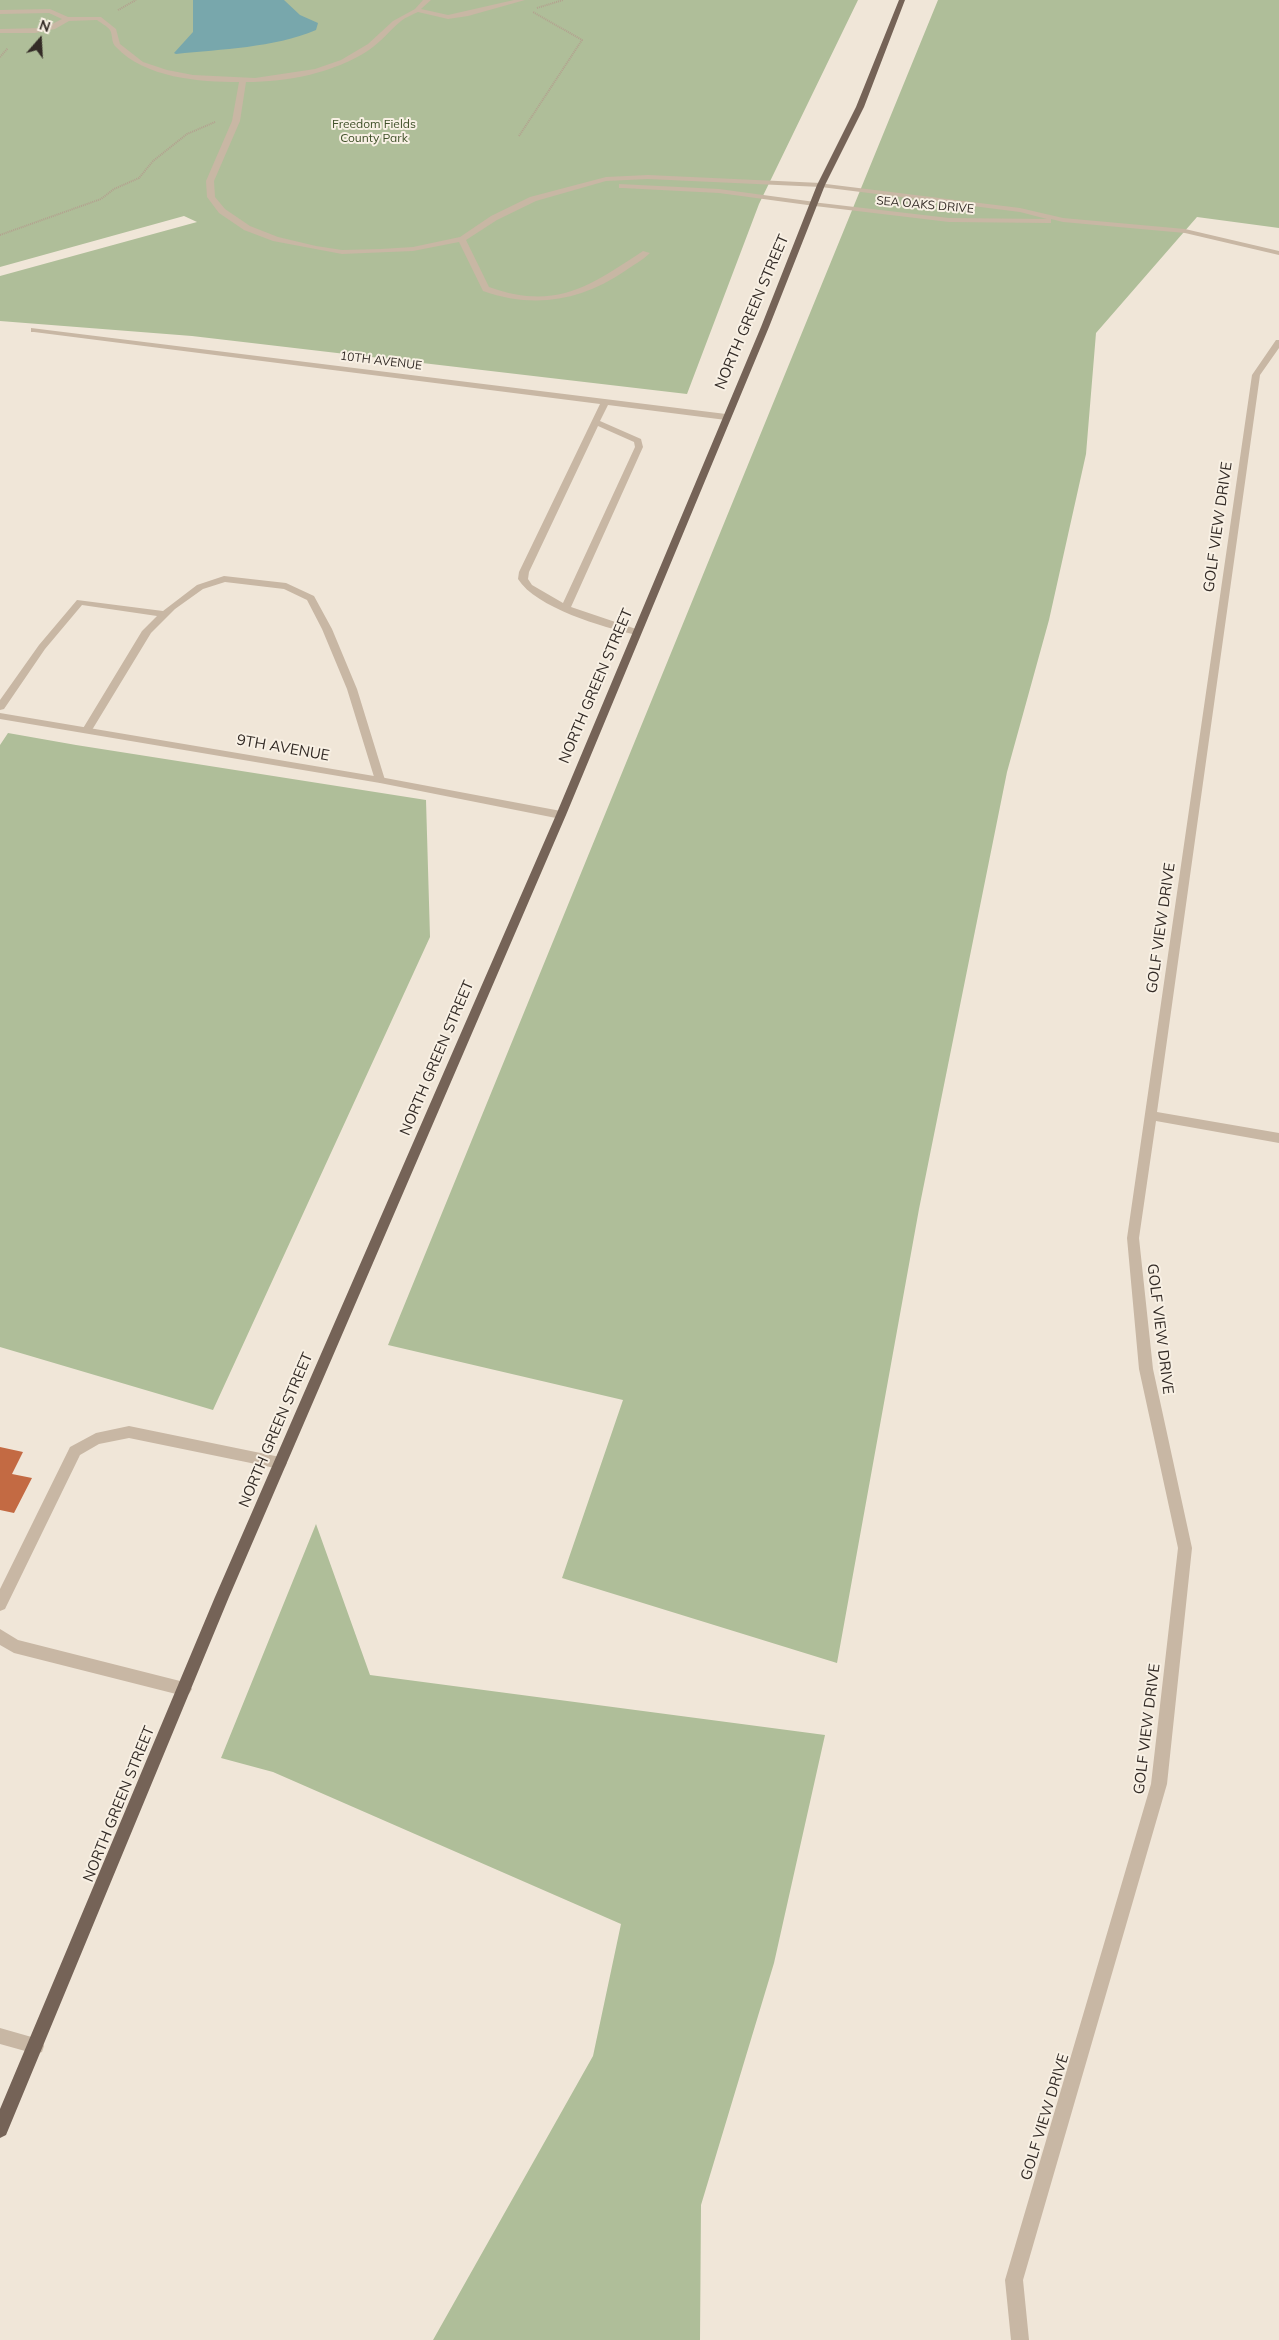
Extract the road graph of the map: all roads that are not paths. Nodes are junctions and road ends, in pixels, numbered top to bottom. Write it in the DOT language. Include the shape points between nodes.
graph roads {
  1 [pos="428,0"];
  2 [pos="522,0"];
  3 [pos="902,0"];
  4 [pos="417,10"];
  5 [pos="0,12"];
  6 [pos="67,20"];
  7 [pos="0,32"];
  8 [pos="243,81"];
  9 [pos="821,185"];
  10 [pos="580,186"];
  11 [pos="815,204"];
  12 [pos="1063,220"];
  13 [pos="462,239"];
  14 [pos="646,253"];
  15 [pos="1279,253"];
  16 [pos="34,330"];
  17 [pos="1279,342"];
  18 [pos="605,402"];
  19 [pos="726,417"];
  20 [pos="596,422"];
  21 [pos="566,608"];
  22 [pos="165,614"];
  23 [pos="636,632"];
  24 [pos="0,707"];
  25 [pos="0,716"];
  26 [pos="87,730"];
  27 [pos="380,780"];
  28 [pos="561,814"];
  29 [pos="1150,1114"];
  30 [pos="1279,1138"];
  31 [pos="280,1463"];
  32 [pos="0,1604"];
  33 [pos="0,1636"];
  34 [pos="184,1689"];
  35 [pos="0,2036"];
  36 [pos="36,2046"];
  37 [pos="0,2129"];
  38 [pos="1020,2340"];
  1 -- 4 [label="street"];
  2 -- 4 [label="street" via="448,17"];
  3 -- 9 [label="main road, NORTH GREEN STREET" via="860,107"];
  4 -- 8 [label="street" via="402,17 366,49 339,63 293,76"];
  5 -- 6 [label="street" via="50,10"];
  6 -- 7 [label="street" via="59,27"];
  6 -- 8 [label="street" via="99,18 114,29 117,45 140,63 181,75"];
  8 -- 13 [label="street" via="236,116 210,181 211,197 222,211 247,228 276,239 342,252 413,249"];
  9 -- 10 [label="street, SEA OAKS DRIVE" via="648,177 606,179"];
  9 -- 11 [label="main road, NORTH GREEN STREET"];
  9 -- 12 [label="street, SEA OAKS DRIVE" via="1020,210"];
  10 -- 11 [label="street, SEA OAKS DRIVE" via="689,189"];
  10 -- 13 [label="street, SEA OAKS DRIVE" via="533,200 494,218"];
  11 -- 12 [label="street, SEA OAKS DRIVE" via="949,220"];
  11 -- 19 [label="main road, NORTH GREEN STREET"];
  12 -- 15 [label="street, SEA OAKS DRIVE" via="1185,231"];
  13 -- 14 [label="street" via="486,289 505,297 530,300 561,297 588,289"];
  16 -- 18 [label="street, 10TH AVENUE"];
  17 -- 29 [label="street, GOLF VIEW DRIVE" via="1256,375"];
  18 -- 19 [label="street, 10TH AVENUE"];
  18 -- 20 [label="street"];
  19 -- 23 [label="main road, NORTH GREEN STREET"];
  20 -- 21 [label="street" via="524,572 523,579 528,587"];
  20 -- 21 [label="street" via="638,441 639,447"];
  21 -- 23 [label="street" via="596,621"];
  22 -- 24 [label="street" via="80,602 42,647"];
  22 -- 26 [label="street" via="147,631"];
  22 -- 27 [label="street" via="200,587 224,579 286,586 311,598 352,689"];
  23 -- 28 [label="main road, NORTH GREEN STREET"];
  25 -- 26 [label="street, 9TH AVENUE"];
  26 -- 27 [label="street, 9TH AVENUE"];
  27 -- 28 [label="street, 9TH AVENUE"];
  28 -- 31 [label="main road, NORTH GREEN STREET"];
  29 -- 30 [label="street"];
  29 -- 38 [label="street, GOLF VIEW DRIVE" via="1133,1238 1146,1369 1185,1548 1184,1558 1159,1784 1014,2280"];
  31 -- 32 [label="street" via="129,1432 96,1439 75,1451"];
  31 -- 34 [label="main road, NORTH GREEN STREET"];
  33 -- 34 [label="street" via="14,1646"];
  34 -- 36 [label="main road, NORTH GREEN STREET"];
  35 -- 36 [label="street"];
  36 -- 37 [label="main road, NORTH GREEN STREET"];
}
